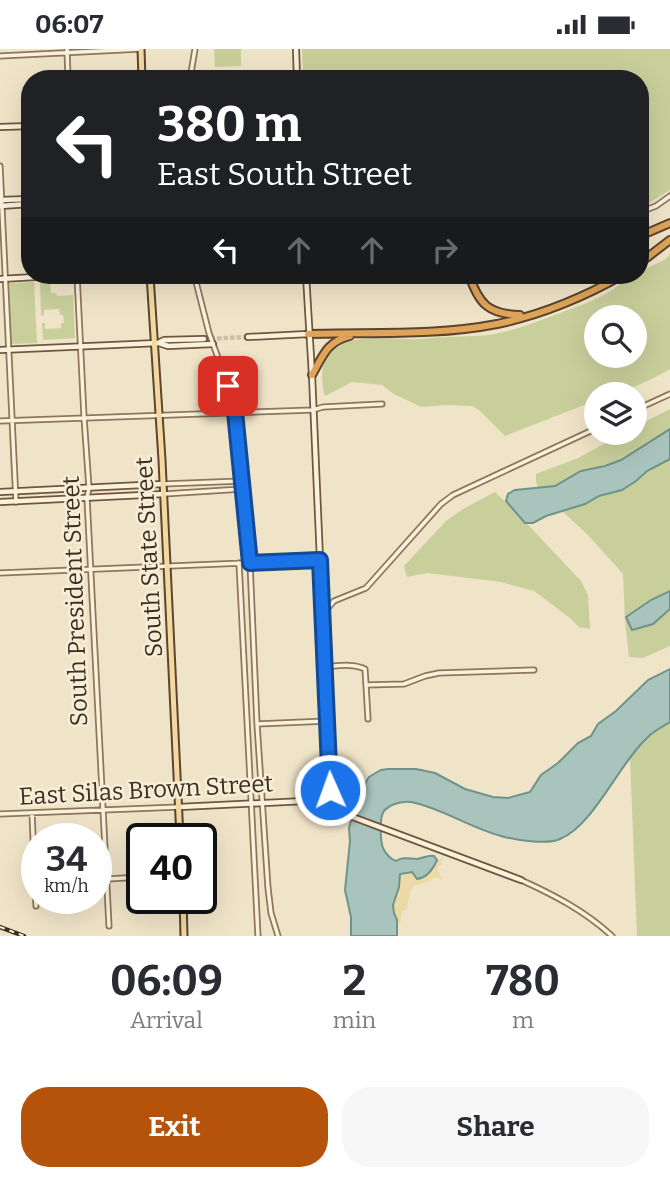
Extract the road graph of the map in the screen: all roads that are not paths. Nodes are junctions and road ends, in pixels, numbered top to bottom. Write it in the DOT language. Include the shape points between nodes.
graph roads {
  1 [pos="141,49"];
  2 [pos="195,49"];
  3 [pos="296,49"];
  4 [pos="67,51"];
  5 [pos="0,56"];
  6 [pos="68,70"];
  7 [pos="142,70"];
  8 [pos="192,70"];
  9 [pos="297,70"];
  10 [pos="21,126"];
  11 [pos="0,127"];
  12 [pos="0,166"];
  13 [pos="670,196"];
  14 [pos="21,202"];
  15 [pos="1,203"];
  16 [pos="649,209"];
  17 [pos="670,223"];
  18 [pos="649,232"];
  19 [pos="670,240"];
  20 [pos="649,256"];
  21 [pos="21,278"];
  22 [pos="3,279"];
  23 [pos="77,284"];
  24 [pos="151,284"];
  25 [pos="197,284"];
  26 [pos="306,284"];
  27 [pos="472,284"];
  28 [pos="607,284"];
  29 [pos="526,316"];
  30 [pos="363,333"];
  31 [pos="309,334"];
  32 [pos="248,337"];
  33 [pos="204,339"];
  34 [pos="156,342"];
  35 [pos="213,344"];
  36 [pos="80,346"];
  37 [pos="9,349"];
  38 [pos="0,350"];
  39 [pos="312,375"];
  40 [pos="670,394"];
  41 [pos="382,404"];
  42 [pos="647,405"];
  43 [pos="313,410"];
  44 [pos="235,412"];
  45 [pos="160,415"];
  46 [pos="83,418"];
  47 [pos="12,420"];
  48 [pos="0,421"];
  49 [pos="584,434"];
  50 [pos="242,481"];
  51 [pos="163,484"];
  52 [pos="89,488"];
  53 [pos="243,489"];
  54 [pos="16,491"];
  55 [pos="0,492"];
  56 [pos="164,494"];
  57 [pos="88,498"];
  58 [pos="0,502"];
  59 [pos="16,502"];
  60 [pos="320,560"];
  61 [pos="239,563"];
  62 [pos="250,563"];
  63 [pos="168,566"];
  64 [pos="91,569"];
  65 [pos="0,573"];
  66 [pos="322,610"];
  67 [pos="325,667"];
  68 [pos="534,670"];
  69 [pos="366,685"];
  70 [pos="368,719"];
  71 [pos="327,721"];
  72 [pos="257,724"];
  73 [pos="330,790"];
  74 [pos="305,801"];
  75 [pos="251,802"];
  76 [pos="263,802"];
  77 [pos="178,807"];
  78 [pos="103,809"];
  79 [pos="331,809"];
  80 [pos="32,813"];
  81 [pos="0,814"];
  82 [pos="32,823"];
  83 [pos="104,823"];
  84 [pos="179,823"];
  85 [pos="521,880"];
  86 [pos="108,914"];
  87 [pos="183,914"];
  88 [pos="109,926"];
  89 [pos="184,936"];
  90 [pos="258,936"];
  91 [pos="278,936"];
  92 [pos="612,936"];
  1 -- 4 [label="street"];
  1 -- 7 [label="main road"];
  2 -- 8 [label="street"];
  3 -- 9 [label="street"];
  4 -- 5 [label="street"];
  4 -- 6 [label="street"];
  10 -- 11 [label="street"];
  12 -- 15 [label="street"];
  13 -- 16 [label="street"];
  14 -- 15 [label="street"];
  15 -- 22 [label="street"];
  17 -- 18 [label="highway"];
  19 -- 20 [label="highway"];
  21 -- 22 [label="street"];
  22 -- 37 [label="street"];
  23 -- 36 [label="street, South President Street"];
  24 -- 34 [label="main road, South State Street"];
  25 -- 35 [label="street"];
  26 -- 31 [label="street"];
  27 -- 29 [label="highway" via="488,307 506,315"];
  28 -- 29 [label="highway"];
  29 -- 30 [label="highway" via="468,328"];
  30 -- 31 [label="highway"];
  30 -- 39 [label="highway" via="331,344"];
  31 -- 32 [label="street"];
  31 -- 39 [label="street"];
  33 -- 34 [label="street"];
  34 -- 35 [label="street" via="168,346"];
  34 -- 36 [label="street"];
  34 -- 45 [label="main road, South State Street"];
  35 -- 44 [label="street"];
  36 -- 37 [label="street"];
  36 -- 46 [label="street, South President Street"];
  37 -- 38 [label="street"];
  37 -- 47 [label="street"];
  39 -- 43 [label="street"];
  40 -- 42 [label="street"];
  41 -- 43 [label="street"];
  43 -- 44 [label="street"];
  43 -- 60 [label="street"];
  44 -- 45 [label="street"];
  44 -- 50 [label="street"];
  45 -- 46 [label="street"];
  45 -- 51 [label="main road, South State Street"];
  46 -- 47 [label="street"];
  46 -- 52 [label="street, South President Street"];
  47 -- 48 [label="street"];
  47 -- 54 [label="street"];
  49 -- 66 [label="street" via="453,495 366,588"];
  50 -- 51 [label="street"];
  50 -- 53 [label="street"];
  51 -- 52 [label="street"];
  51 -- 56 [label="main road, South State Street"];
  52 -- 54 [label="street"];
  52 -- 57 [label="street, South President Street"];
  53 -- 56 [label="street"];
  53 -- 62 [label="street"];
  54 -- 55 [label="street"];
  54 -- 59 [label="street"];
  56 -- 57 [label="street"];
  56 -- 63 [label="main road, South State Street"];
  57 -- 59 [label="street"];
  57 -- 64 [label="street, South President Street"];
  58 -- 59 [label="street"];
  60 -- 62 [label="street"];
  60 -- 66 [label="street"];
  61 -- 62 [label="street"];
  61 -- 63 [label="street"];
  61 -- 75 [label="street"];
  62 -- 72 [label="street"];
  63 -- 64 [label="street"];
  63 -- 77 [label="main road, South State Street"];
  64 -- 65 [label="street"];
  64 -- 78 [label="street, South President Street"];
  66 -- 67 [label="street"];
  67 -- 69 [label="street" via="362,667"];
  67 -- 71 [label="street"];
  68 -- 69 [label="street" via="439,673 404,684"];
  69 -- 70 [label="street"];
  71 -- 72 [label="street"];
  71 -- 73 [label="street"];
  72 -- 76 [label="street"];
  73 -- 74 [label="street"];
  73 -- 79 [label="street"];
  74 -- 76 [label="street, East Silas Brown Street"];
  74 -- 79 [label="street, East Silas Brown Street"];
  75 -- 76 [label="street, East Silas Brown Street"];
  75 -- 77 [label="street, East Silas Brown Street"];
  75 -- 90 [label="street"];
  76 -- 91 [label="street" via="268,888"];
  77 -- 78 [label="street, East Silas Brown Street"];
  77 -- 84 [label="main road, South State Street"];
  78 -- 80 [label="street, East Silas Brown Street"];
  78 -- 83 [label="street, South President Street"];
  79 -- 85 [label="street, East Silas Brown Street"];
  80 -- 81 [label="street, East Silas Brown Street"];
  80 -- 82 [label="street"];
  85 -- 92 [label="street" via="581,911"];
  86 -- 88 [label="street, South President Street"];
  87 -- 89 [label="main road"];
}
